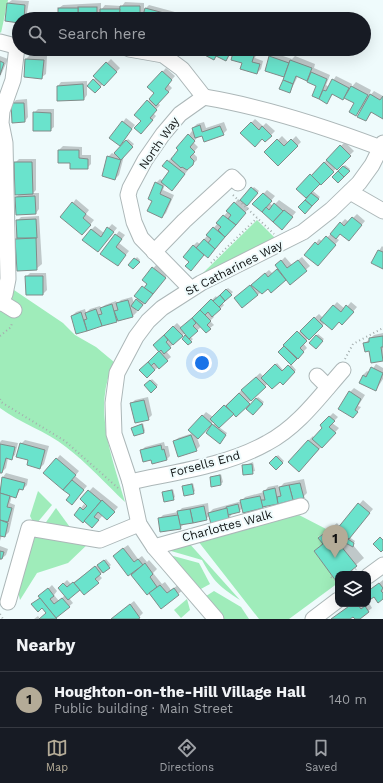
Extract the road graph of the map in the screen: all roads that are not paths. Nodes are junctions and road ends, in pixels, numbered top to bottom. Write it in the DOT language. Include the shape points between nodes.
graph roads {
  1 [pos="0,42"];
  2 [pos="12,45"];
  3 [pos="17,56"];
  4 [pos="164,56"];
  5 [pos="204,97"];
  6 [pos="382,146"];
  7 [pos="3,183"];
  8 [pos="238,183"];
  9 [pos="350,192"];
  10 [pos="383,211"];
  11 [pos="154,252"];
  12 [pos="191,289"];
  13 [pos="0,302"];
  14 [pos="14,310"];
  15 [pos="343,370"];
  16 [pos="317,376"];
  17 [pos="328,387"];
  18 [pos="130,484"];
  19 [pos="300,506"];
  20 [pos="139,524"];
  21 [pos="154,547"];
  22 [pos="382,567"];
  23 [pos="364,571"];
  24 [pos="335,602"];
  25 [pos="4,608"];
  26 [pos="216,619"];
  27 [pos="313,619"];
  1 -- 2 [label="street"];
  3 -- 7 [label="street" via="13,80 2,111"];
  4 -- 5 [label="street" via="182,69"];
  5 -- 6 [label="street" via="242,104"];
  5 -- 11 [label="street, North Way" via="180,114 145,160 130,188 128,195 134,222 141,238"];
  6 -- 9 [label="street, St Catharines Way" via="372,165"];
  7 -- 13 [label="street" via="8,279"];
  8 -- 11 [label="street" via="232,177 222,185"];
  9 -- 10 [label="street"];
  9 -- 12 [label="street, St Catharines Way" via="303,232"];
  11 -- 12 [label="street, North Way"];
  12 -- 18 [label="street, St Catharines Way" via="162,308 148,322 136,337 118,372 113,403 114,434"];
  13 -- 14 [label="street"];
  15 -- 17 [label="street, Forsells End"];
  16 -- 17 [label="street"];
  17 -- 18 [label="street, Forsells End" via="302,417 268,443 237,457"];
  18 -- 20 [label="street, St Catharines Way"];
  19 -- 21 [label="street, Charlottes Walk"];
  20 -- 21 [label="street, St Catharines Way"];
  20 -- 25 [label="street" via="100,540 29,528"];
  21 -- 26 [label="street, St Catharines Way"];
  22 -- 23 [label="street"];
  24 -- 27 [label="street"];
}
